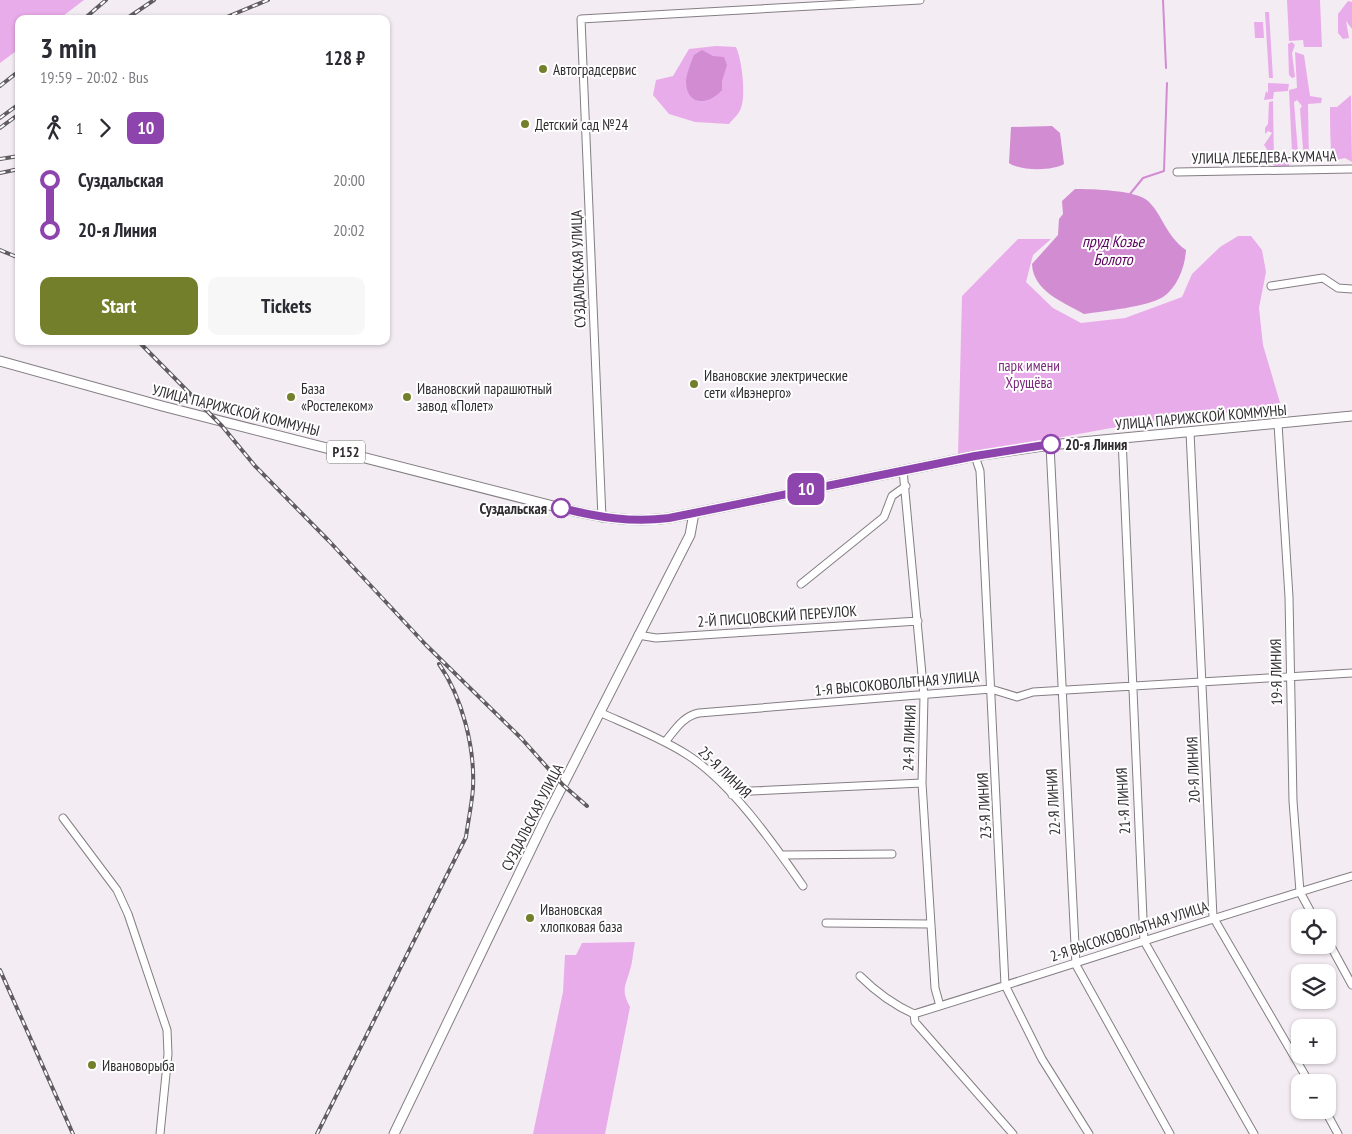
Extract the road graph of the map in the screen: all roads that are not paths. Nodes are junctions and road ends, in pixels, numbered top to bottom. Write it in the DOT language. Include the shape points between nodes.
graph roads {
  1 [pos="920,0"];
  2 [pos="1352,169"];
  3 [pos="1177,172"];
  4 [pos="1270,286"];
  5 [pos="1352,289"];
  6 [pos="0,361"];
  7 [pos="1352,416"];
  8 [pos="1278,424"];
  9 [pos="1190,432"];
  10 [pos="1122,438"];
  11 [pos="1050,444"];
  12 [pos="975,456"];
  13 [pos="903,470"];
  14 [pos="906,486"];
  15 [pos="694,513"];
  16 [pos="602,518"];
  17 [pos="801,584"];
  18 [pos="918,621"];
  19 [pos="638,634"];
  20 [pos="1352,673"];
  21 [pos="1289,676"];
  22 [pos="1203,683"];
  23 [pos="1132,687"];
  24 [pos="991,689"];
  25 [pos="1062,692"];
  26 [pos="924,696"];
  27 [pos="599,712"];
  28 [pos="665,742"];
  29 [pos="922,783"];
  30 [pos="732,795"];
  31 [pos="63,818"];
  32 [pos="892,854"];
  33 [pos="782,855"];
  34 [pos="1352,876"];
  35 [pos="803,886"];
  36 [pos="1300,892"];
  37 [pos="1309,909"];
  38 [pos="1213,917"];
  39 [pos="826,923"];
  40 [pos="929,924"];
  41 [pos="1144,941"];
  42 [pos="1335,954"];
  43 [pos="1076,965"];
  44 [pos="860,976"];
  45 [pos="1006,985"];
  46 [pos="1352,985"];
  47 [pos="940,1006"];
  48 [pos="914,1014"];
  49 [pos="1304,1074"];
  50 [pos="1329,1119"];
  51 [pos="160,1134"];
  52 [pos="394,1134"];
  53 [pos="1013,1134"];
  54 [pos="1088,1134"];
  55 [pos="1170,1134"];
  56 [pos="1254,1134"];
  57 [pos="1338,1134"];
  1 -- 16 [label="street, СУЗДАЛЬСКАЯ УЛИЦА" via="581,19"];
  2 -- 3 [label="street, УЛИЦА ЛЕБЕДЕВА-КУМАЧА"];
  4 -- 5 [label="street" via="1323,278 1338,288"];
  6 -- 16 [label="main road, УЛИЦА ПАРИЖСКОЙ КОММУНЫ / Р152" via="162,406"];
  7 -- 8 [label="main road, УЛИЦА ПАРИЖСКОЙ КОММУНЫ / Р152"];
  8 -- 9 [label="main road, УЛИЦА ПАРИЖСКОЙ КОММУНЫ / Р152"];
  8 -- 21 [label="street, 19-Я ЛИНИЯ" via="1289,597"];
  9 -- 10 [label="main road, УЛИЦА ПАРИЖСКОЙ КОММУНЫ / Р152"];
  9 -- 22 [label="street, 20-Я ЛИНИЯ"];
  10 -- 11 [label="main road, УЛИЦА ПАРИЖСКОЙ КОММУНЫ / Р152"];
  10 -- 23 [label="street, 21-Я ЛИНИЯ"];
  11 -- 12 [label="main road, УЛИЦА ПАРИЖСКОЙ КОММУНЫ / Р152"];
  11 -- 25 [label="street, 22-Я ЛИНИЯ"];
  12 -- 13 [label="main road, УЛИЦА ПАРИЖСКОЙ КОММУНЫ / Р152"];
  12 -- 24 [label="street, 23-Я ЛИНИЯ" via="980,471"];
  13 -- 14 [label="street, 24-Я ЛИНИЯ"];
  13 -- 15 [label="main road, УЛИЦА ПАРИЖСКОЙ КОММУНЫ / Р152"];
  14 -- 17 [label="street" via="892,496 884,517"];
  14 -- 18 [label="street, 24-Я ЛИНИЯ"];
  15 -- 16 [label="main road, УЛИЦА ПАРИЖСКОЙ КОММУНЫ / Р152" via="650,520"];
  15 -- 19 [label="main road, СУЗДАЛЬСКАЯ УЛИЦА" via="690,535"];
  18 -- 19 [label="street, 2-Й ПИСЦОВСКИЙ ПЕРЕУЛОК" via="656,638"];
  18 -- 26 [label="street, 24-Я ЛИНИЯ"];
  19 -- 27 [label="main road, СУЗДАЛЬСКАЯ УЛИЦА"];
  20 -- 21 [label="street, 1-Я ВЫСОКОВОЛЬТНАЯ УЛИЦА"];
  21 -- 22 [label="street, 1-Я ВЫСОКОВОЛЬТНАЯ УЛИЦА"];
  21 -- 36 [label="street, 19-Я ЛИНИЯ" via="1292,801"];
  22 -- 23 [label="street, 1-Я ВЫСОКОВОЛЬТНАЯ УЛИЦА"];
  22 -- 38 [label="street, 20-Я ЛИНИЯ"];
  23 -- 25 [label="street, 1-Я ВЫСОКОВОЛЬТНАЯ УЛИЦА"];
  23 -- 41 [label="street, 21-Я ЛИНИЯ"];
  24 -- 25 [label="street, 1-Я ВЫСОКОВОЛЬТНАЯ УЛИЦА" via="1017,698 1033,692"];
  24 -- 26 [label="street, 1-Я ВЫСОКОВОЛЬТНАЯ УЛИЦА"];
  24 -- 45 [label="street, 23-Я ЛИНИЯ"];
  25 -- 43 [label="street, 22-Я ЛИНИЯ"];
  26 -- 28 [label="street, 1-Я ВЫСОКОВОЛЬТНАЯ УЛИЦА" via="699,713 682,721"];
  26 -- 29 [label="street, 24-Я ЛИНИЯ"];
  27 -- 28 [label="street, 25-Я ЛИНИЯ"];
  27 -- 52 [label="main road, СУЗДАЛЬСКАЯ УЛИЦА" via="499,912"];
  28 -- 30 [label="street, 25-Я ЛИНИЯ" via="688,755"];
  29 -- 30 [label="street" via="751,791"];
  29 -- 40 [label="street, 24-Я ЛИНИЯ"];
  30 -- 33 [label="street, 25-Я ЛИНИЯ"];
  31 -- 51 [label="street" via="116,890 128,914 167,1030 168,1054"];
  32 -- 33 [label="street"];
  33 -- 35 [label="street, 25-Я ЛИНИЯ"];
  34 -- 36 [label="street, 2-Я ВЫСОКОВОЛЬТНАЯ УЛИЦА"];
  36 -- 37 [label="street, 19-Я ЛИНИЯ"];
  36 -- 38 [label="street, 2-Я ВЫСОКОВОЛЬТНАЯ УЛИЦА"];
  38 -- 41 [label="street, 2-Я ВЫСОКОВОЛЬТНАЯ УЛИЦА"];
  38 -- 49 [label="street, 20-Я ЛИНИЯ"];
  39 -- 40 [label="street"];
  40 -- 47 [label="street, 24-Я ЛИНИЯ" via="934,988"];
  41 -- 43 [label="street, 2-Я ВЫСОКОВОЛЬТНАЯ УЛИЦА"];
  41 -- 56 [label="street, 21-Я ЛИНИЯ"];
  42 -- 46 [label="street"];
  43 -- 45 [label="street, 2-Я ВЫСОКОВОЛЬТНАЯ УЛИЦА"];
  43 -- 55 [label="street, 22-Я ЛИНИЯ"];
  44 -- 48 [label="street" via="877,993"];
  45 -- 47 [label="street, 2-Я ВЫСОКОВОЛЬТНАЯ УЛИЦА"];
  45 -- 54 [label="street, 23-Я ЛИНИЯ" via="1042,1059"];
  47 -- 48 [label="street, 2-Я ВЫСОКОВОЛЬТНАЯ УЛИЦА"];
  48 -- 53 [label="street" via="915,1022"];
  50 -- 57 [label="street"];
}
